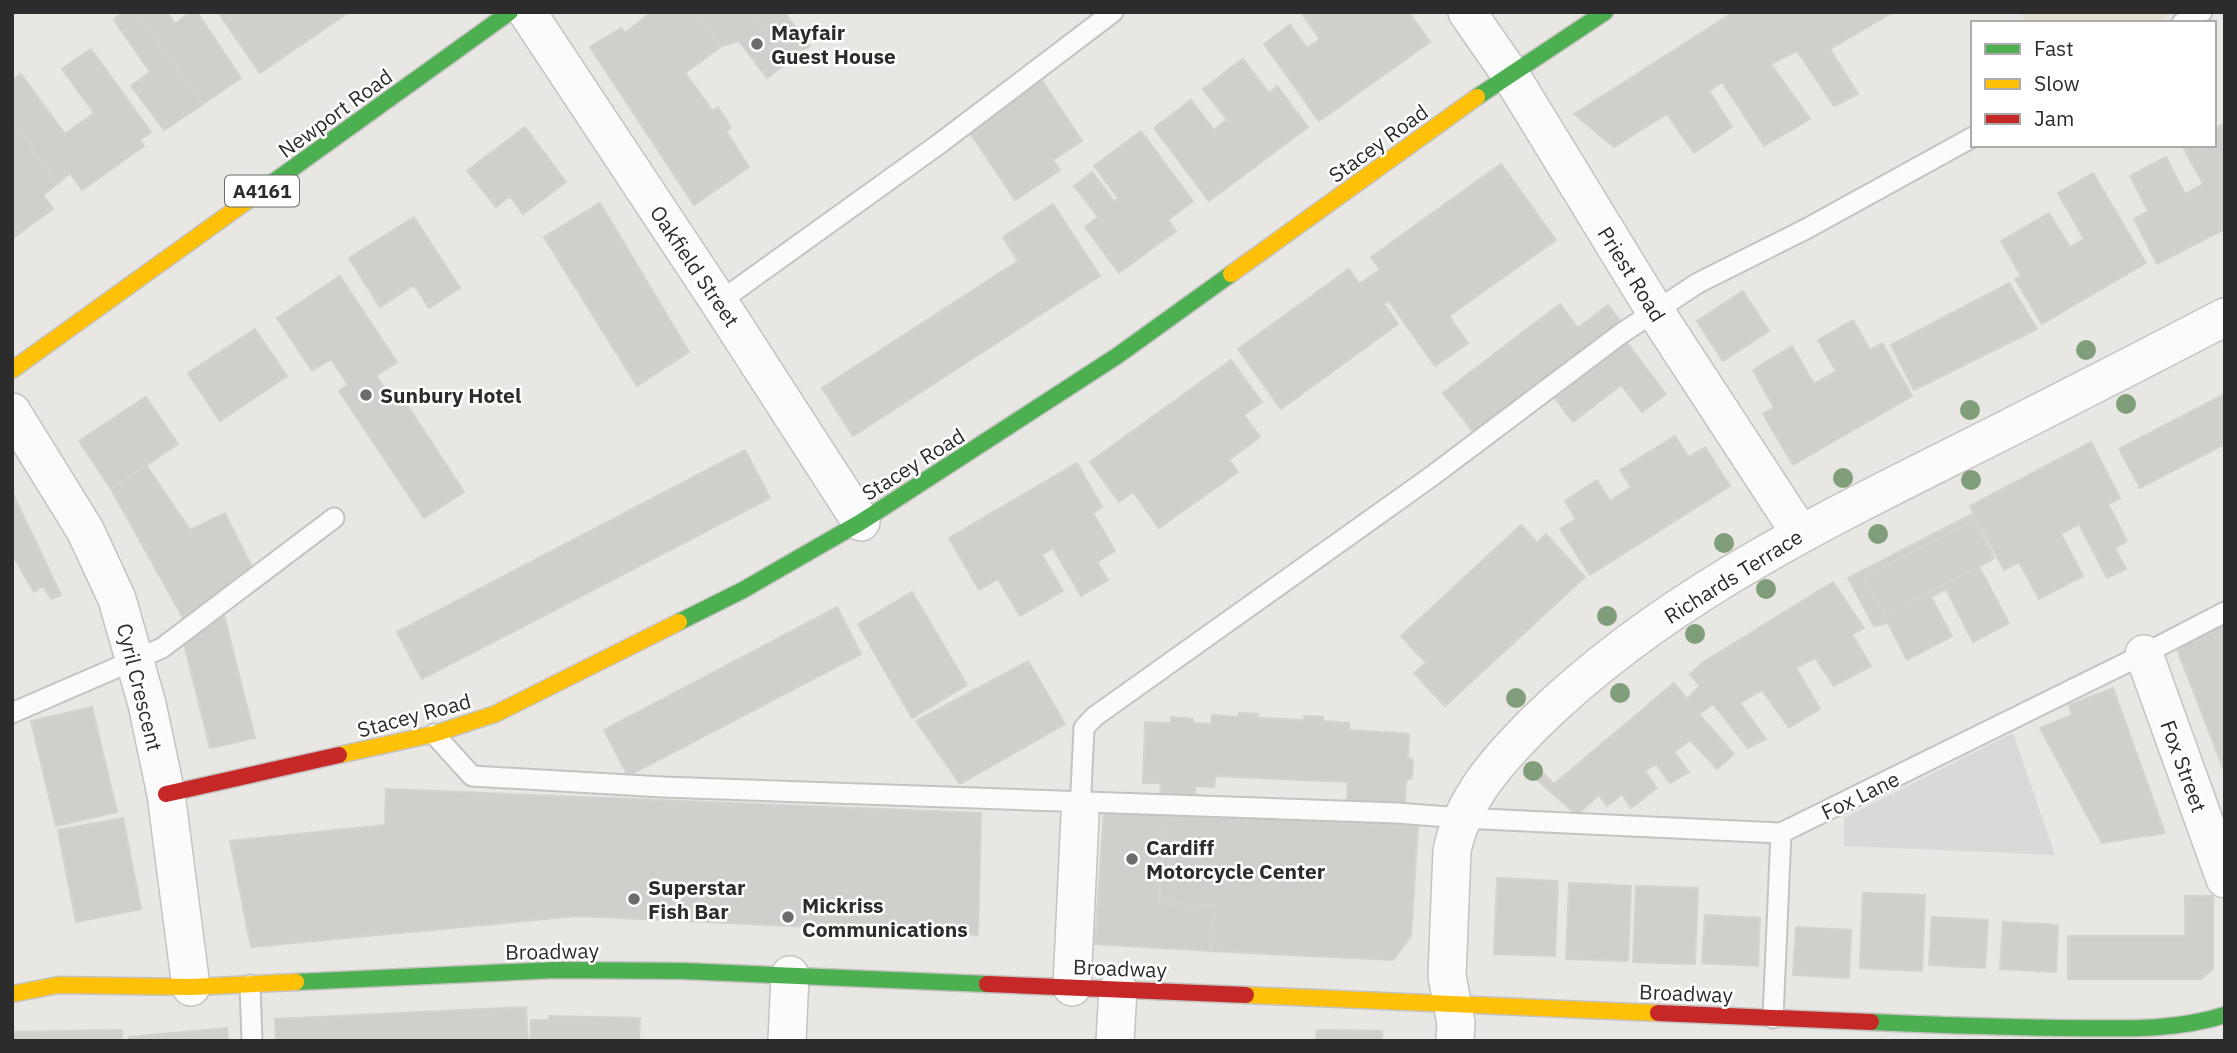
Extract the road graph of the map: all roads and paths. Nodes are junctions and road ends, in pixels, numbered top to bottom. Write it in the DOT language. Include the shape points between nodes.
graph roads {
  1 [pos="510,12"];
  2 [pos="527,12"];
  3 [pos="1113,12"];
  4 [pos="1468,12"];
  5 [pos="1605,12"];
  6 [pos="2202,12"];
  7 [pos="2186,21"];
  8 [pos="1510,74"];
  9 [pos="1971,138"];
  10 [pos="719,302"];
  11 [pos="1655,311"];
  12 [pos="2225,317"];
  13 [pos="12,370"];
  14 [pos="12,412"];
  15 [pos="334,518"];
  16 [pos="861,522"];
  17 [pos="1800,533"];
  18 [pos="2225,612"];
  19 [pos="2144,654"];
  20 [pos="135,660"];
  21 [pos="12,713"];
  22 [pos="434,734"];
  23 [pos="166,794"];
  24 [pos="1080,808"];
  25 [pos="1461,818"];
  26 [pos="1781,833"];
  27 [pos="2225,879"];
  28 [pos="790,975"];
  29 [pos="250,985"];
  30 [pos="1072,987"];
  31 [pos="191,988"];
  32 [pos="1118,989"];
  33 [pos="12,994"];
  34 [pos="1451,1003"];
  35 [pos="2225,1015"];
  36 [pos="1789,1026"];
  37 [pos="2131,1035"];
  38 [pos="252,1041"];
  39 [pos="788,1041"];
  40 [pos="1115,1041"];
  41 [pos="1455,1041"];
  1 -- 13 [label="main road, Newport Road / A4161"];
  2 -- 10 [label="street, Oakfield Street"];
  3 -- 10 [label="lane"];
  4 -- 8 [label="street, Priest Road"];
  5 -- 8 [label="main road, Stacey Road"];
  6 -- 7 [label="lane"];
  8 -- 11 [label="street, Priest Road"];
  8 -- 16 [label="main road, Stacey Road" via="1117,356"];
  9 -- 11 [label="lane" via="1698,283"];
  10 -- 16 [label="street, Oakfield Street"];
  11 -- 17 [label="street, Priest Road"];
  11 -- 24 [label="lane" via="1094,717 1084,728"];
  12 -- 17 [label="street, Richards Terrace"];
  14 -- 20 [label="street, Cyril Crescent" via="85,530 117,600"];
  15 -- 20 [label="lane" via="162,648"];
  16 -- 22 [label="main road, Stacey Road" via="743,590 495,714"];
  17 -- 25 [label="street, Richards Terrace" via="1602,662 1516,742"];
  18 -- 19 [label="lane, Fox Lane"];
  19 -- 26 [label="lane, Fox Lane"];
  19 -- 27 [label="street, Fox Street"];
  20 -- 21 [label="lane"];
  20 -- 23 [label="street, Cyril Crescent"];
  22 -- 23 [label="main road, Stacey Road"];
  22 -- 24 [label="lane, Fox Lane" via="472,776"];
  23 -- 31 [label="street, Cyril Crescent"];
  24 -- 25 [label="lane, Fox Lane"];
  24 -- 30 [label="street"];
  25 -- 26 [label="lane, Fox Lane"];
  25 -- 34 [label="street, Richards Terrace" via="1452,851 1447,976"];
  26 -- 36 [label="lane"];
  28 -- 29 [label="main road, Broadway" via="556,970"];
  28 -- 30 [label="main road, Broadway"];
  28 -- 39 [label="street"];
  29 -- 31 [label="main road, Broadway"];
  29 -- 38 [label="lane"];
  30 -- 32 [label="main road, Broadway"];
  31 -- 33 [label="main road, Broadway" via="58,985"];
  32 -- 34 [label="main road, Broadway"];
  32 -- 40 [label="street"];
  34 -- 36 [label="main road, Broadway"];
  34 -- 41 [label="street, Richards Terrace"];
  35 -- 37 [label="main road, Broadway"];
  36 -- 37 [label="main road, Broadway" via="1960,1026"];
}
